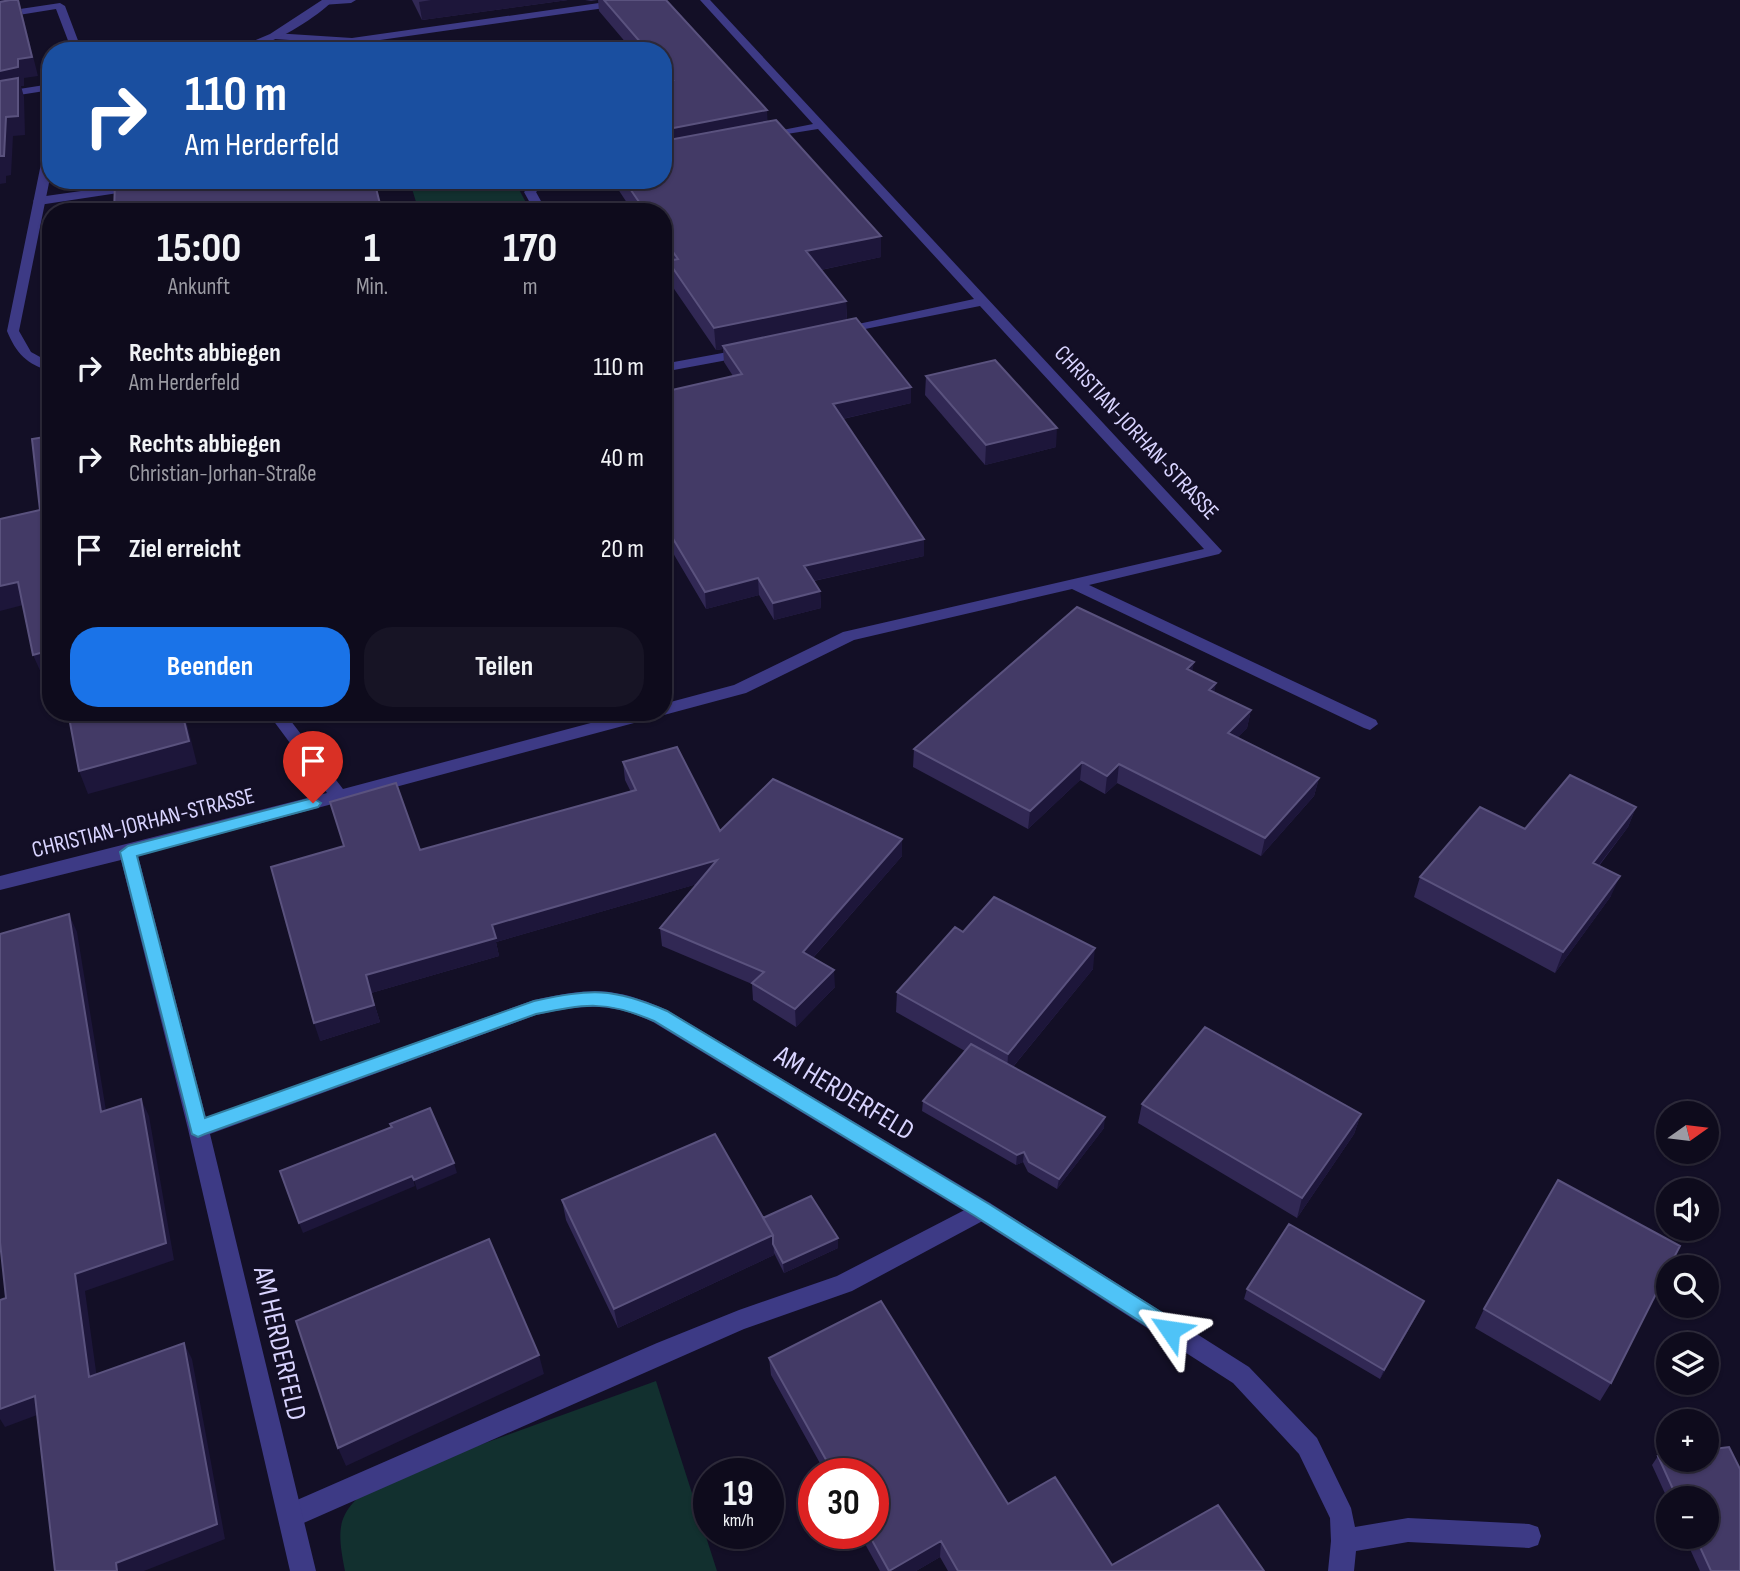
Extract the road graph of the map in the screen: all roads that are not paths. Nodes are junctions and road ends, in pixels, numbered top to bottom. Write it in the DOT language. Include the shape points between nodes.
graph roads {
  1 [pos="351,0"];
  2 [pos="640,0"];
  3 [pos="705,0"];
  4 [pos="327,2"];
  5 [pos="0,15"];
  6 [pos="274,36"];
  7 [pos="74,42"];
  8 [pos="258,42"];
  9 [pos="42,88"];
  10 [pos="0,95"];
  11 [pos="819,126"];
  12 [pos="754,139"];
  13 [pos="42,187"];
  14 [pos="122,189"];
  15 [pos="39,201"];
  16 [pos="984,301"];
  17 [pos="825,335"];
  18 [pos="759,350"];
  19 [pos="42,365"];
  20 [pos="672,366"];
  21 [pos="1074,584"];
  22 [pos="672,708"];
  23 [pos="282,721"];
  24 [pos="620,721"];
  25 [pos="1370,724"];
  26 [pos="339,796"];
  27 [pos="128,852"];
  28 [pos="0,883"];
  29 [pos="198,1129"];
  30 [pos="982,1210"];
  31 [pos="290,1516"];
  32 [pos="1530,1536"];
  33 [pos="1344,1541"];
  34 [pos="303,1571"];
  35 [pos="1341,1571"];
  1 -- 4 [label="street"];
  2 -- 6 [label="street" via="352,41"];
  3 -- 11 [label="street, CHRISTIAN-JORHAN-STRASSE"];
  4 -- 6 [label="street"];
  5 -- 7 [label="street" via="60,6"];
  6 -- 8 [label="street"];
  9 -- 10 [label="street"];
  11 -- 12 [label="street"];
  11 -- 16 [label="street, CHRISTIAN-JORHAN-STRASSE"];
  13 -- 15 [label="street"];
  14 -- 15 [label="street"];
  15 -- 19 [label="street" via="13,331 22,352"];
  16 -- 17 [label="street"];
  16 -- 21 [label="street, CHRISTIAN-JORHAN-STRASSE" via="1214,551"];
  18 -- 20 [label="street"];
  21 -- 22 [label="street, CHRISTIAN-JORHAN-STRASSE" via="849,636 740,689"];
  21 -- 25 [label="street"];
  23 -- 26 [label="street"];
  24 -- 26 [label="street, CHRISTIAN-JORHAN-STRASSE"];
  26 -- 27 [label="street, CHRISTIAN-JORHAN-STRASSE"];
  27 -- 28 [label="street, CHRISTIAN-JORHAN-STRASSE"];
  27 -- 29 [label="street, AM HERDERFELD"];
  29 -- 30 [label="street, AM HERDERFELD" via="534,1008 586,997 631,1003 660,1016"];
  29 -- 31 [label="street, AM HERDERFELD"];
  30 -- 31 [label="street" via="844,1284 665,1350"];
  30 -- 33 [label="street, AM HERDERFELD" via="1241,1375 1308,1446 1342,1517"];
  31 -- 34 [label="street, AM HERDERFELD"];
  32 -- 33 [label="street" via="1409,1530"];
  33 -- 35 [label="street, AM HERDERFELD"];
}
